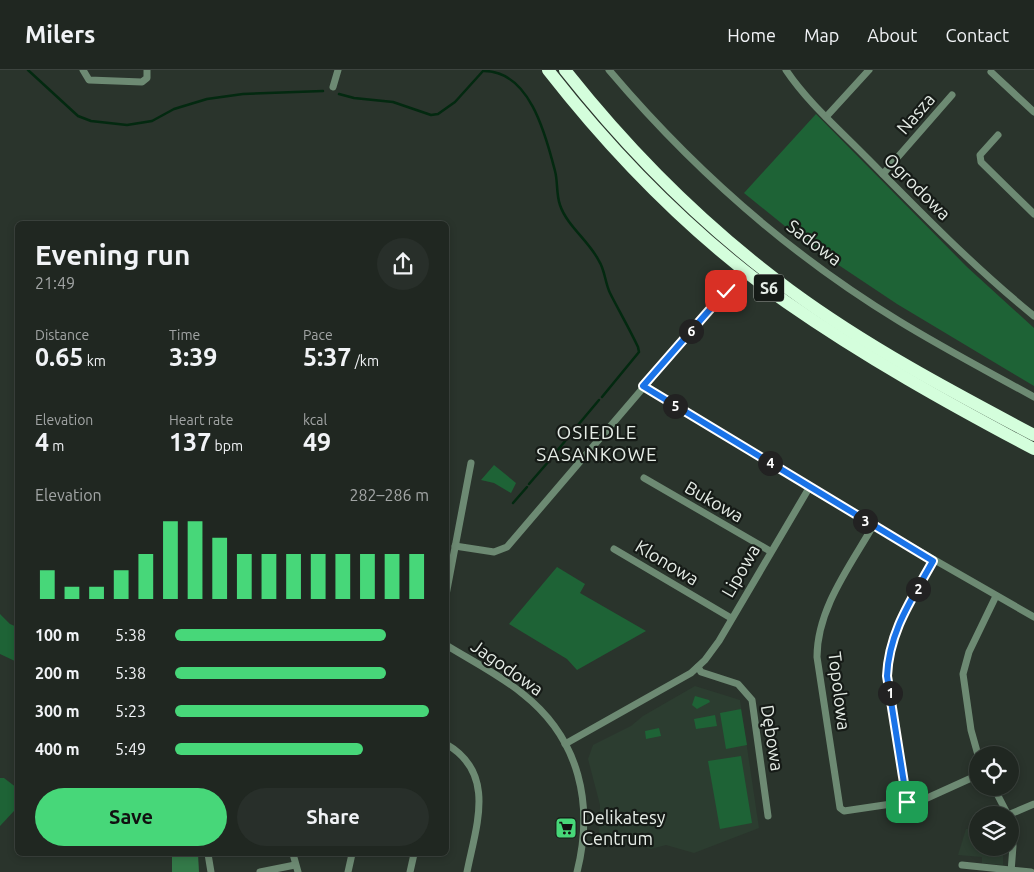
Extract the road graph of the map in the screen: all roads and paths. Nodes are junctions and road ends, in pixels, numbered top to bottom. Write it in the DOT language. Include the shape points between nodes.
graph roads {
  1 [pos="83,70"];
  2 [pos="147,70"];
  3 [pos="338,70"];
  4 [pos="548,70"];
  5 [pos="565,70"];
  6 [pos="609,70"];
  7 [pos="786,70"];
  8 [pos="869,70"];
  9 [pos="991,72"];
  10 [pos="333,87"];
  11 [pos="952,95"];
  12 [pos="1034,112"];
  13 [pos="826,117"];
  14 [pos="998,135"];
  15 [pos="883,174"];
  16 [pos="1034,214"];
  17 [pos="726,291"];
  18 [pos="1034,316"];
  19 [pos="643,386"];
  20 [pos="1034,396"];
  21 [pos="1034,435"];
  22 [pos="1034,449"];
  23 [pos="471,463"];
  24 [pos="644,478"];
  25 [pos="809,488"];
  26 [pos="873,526"];
  27 [pos="456,546"];
  28 [pos="614,549"];
  29 [pos="770,552"];
  30 [pos="933,561"];
  31 [pos="449,580"];
  32 [pos="996,596"];
  33 [pos="1034,617"];
  34 [pos="731,618"];
  35 [pos="449,648"];
  36 [pos="698,667"];
  37 [pos="565,744"];
  38 [pos="449,746"];
  39 [pos="975,746"];
  40 [pos="969,779"];
  41 [pos="907,802"];
  42 [pos="1034,804"];
  43 [pos="1019,810"];
  44 [pos="768,816"];
  45 [pos="208,856"];
  46 [pos="352,856"];
  47 [pos="414,856"];
  48 [pos="1012,856"];
  49 [pos="962,865"];
  50 [pos="296,868"];
  51 [pos="1011,871"];
  52 [pos="211,872"];
  53 [pos="260,872"];
  54 [pos="348,872"];
  55 [pos="410,872"];
  56 [pos="467,872"];
  57 [pos="577,872"];
  58 [pos="1030,872"];
  1 -- 2 [label="street" via="89,80 142,82 147,78"];
  3 -- 10 [label="street"];
  4 -- 22 [label="highway, S6" via="643,179 712,243 785,301 866,354"];
  5 -- 21 [label="highway, S6" via="652,169 789,289 866,341"];
  6 -- 20 [label="street, Sadowa" via="717,184 804,256 899,321"];
  7 -- 13 [label="street, Ogrodowa"];
  8 -- 13 [label="street"];
  9 -- 12 [label="street"];
  11 -- 15 [label="street, Nasza"];
  13 -- 15 [label="street, Ogrodowa"];
  14 -- 16 [label="street" via="980,155 980,162"];
  15 -- 18 [label="street, Ogrodowa" via="990,280"];
  17 -- 19 [label="street"];
  19 -- 25 [label="street"];
  19 -- 27 [label="street" via="507,547 494,552"];
  23 -- 27 [label="street"];
  24 -- 29 [label="street, Bukowa"];
  25 -- 26 [label="street"];
  25 -- 29 [label="street, Lipowa"];
  26 -- 30 [label="street"];
  26 -- 41 [label="street, Topolowa" via="830,603 822,621 818,648 840,808 844,811"];
  27 -- 31 [label="street"];
  28 -- 34 [label="street, Klonowa"];
  29 -- 34 [label="street, Lipowa"];
  30 -- 32 [label="street"];
  30 -- 41 [label="street" via="896,629 888,655 887,676"];
  32 -- 33 [label="street"];
  32 -- 39 [label="street" via="969,652 963,674"];
  34 -- 36 [label="street, Lipowa" via="720,641"];
  35 -- 37 [label="street, Jagodowa" via="514,686 549,720"];
  36 -- 37 [label="street, Lipowa"];
  36 -- 44 [label="street, Dębowa" via="701,672 742,686 752,700"];
  37 -- 57 [label="street, Jagodowa" via="578,774 585,812 584,842"];
  38 -- 56 [label="street" via="468,762 478,783 480,808"];
  40 -- 41 [label="street" via="931,798"];
  42 -- 43 [label="street"];
  45 -- 52 [label="street"];
  46 -- 54 [label="street"];
  47 -- 55 [label="street"];
  48 -- 51 [label="street"];
  49 -- 51 [label="street"];
  50 -- 53 [label="street"];
  51 -- 58 [label="street"];
}
